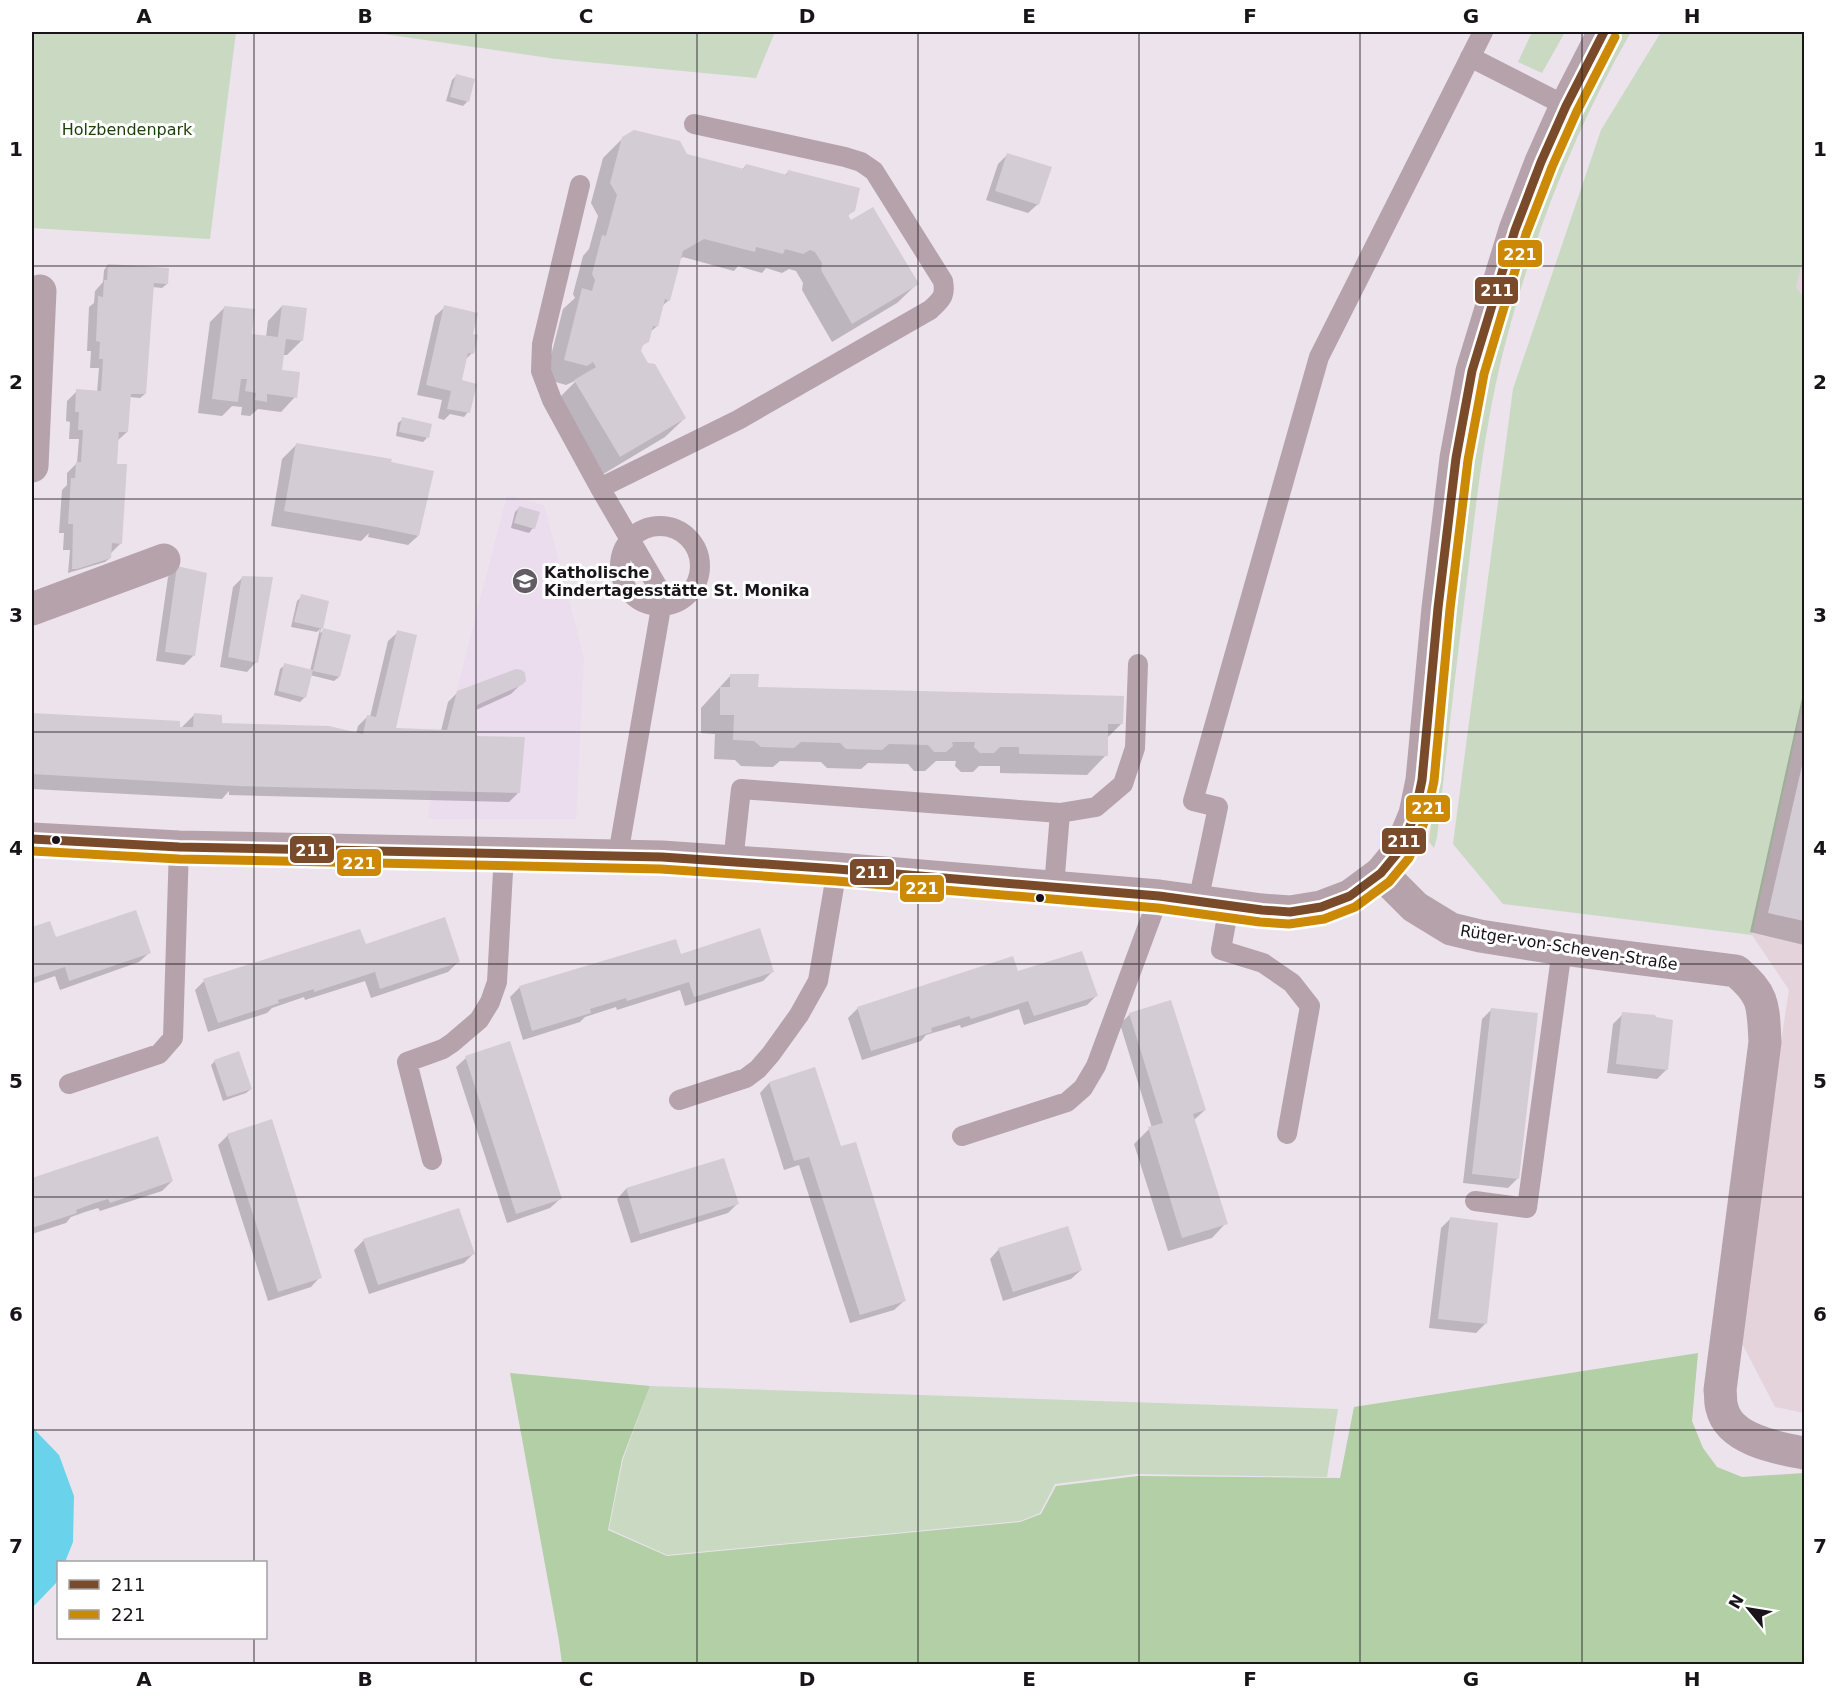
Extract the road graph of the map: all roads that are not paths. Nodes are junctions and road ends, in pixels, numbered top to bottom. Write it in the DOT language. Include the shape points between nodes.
graph roads {
  1 [pos="1483,32"];
  2 [pos="1604,32"];
  3 [pos="1470,57"];
  4 [pos="1566,106"];
  5 [pos="694,124"];
  6 [pos="580,185"];
  7 [pos="40,291"];
  8 [pos="32,466"];
  9 [pos="600,488"];
  10 [pos="630,538"];
  11 [pos="164,560"];
  12 [pos="662,606"];
  13 [pos="32,609"];
  14 [pos="1138,664"];
  15 [pos="1060,813"];
  16 [pos="32,839"];
  17 [pos="179,847"];
  18 [pos="504,854"];
  19 [pos="618,855"];
  20 [pos="733,862"];
  21 [pos="837,869"];
  22 [pos="1381,873"];
  23 [pos="1054,887"];
  24 [pos="1159,896"];
  25 [pos="1213,904"];
  26 [pos="1562,949"];
  27 [pos="69,1084"];
  28 [pos="679,1100"];
  29 [pos="1287,1134"];
  30 [pos="962,1136"];
  31 [pos="432,1160"];
  32 [pos="1475,1201"];
  33 [pos="1804,1453"];
  1 -- 3 [label="lane"];
  2 -- 4 [label="street"];
  3 -- 4 [label="lane"];
  3 -- 25 [label="lane" via="1319,357 1192,801 1218,807"];
  4 -- 22 [label="street" via="1515,231 1472,370 1456,458 1422,780 1400,850"];
  5 -- 9 [label="lane" via="861,162 874,171 945,290 930,310 738,420"];
  6 -- 9 [label="lane" via="542,344 541,371 552,400"];
  7 -- 8 [label="street"];
  9 -- 10 [label="lane"];
  10 -- 12 [label="lane" via="663,596"];
  10 -- 12 [label="lane" via="619,568 623,583 646,604"];
  10 -- 12 [label="lane" via="642,528 674,527 688,535 697,548 699,580 677,603"];
  11 -- 13 [label="street"];
  12 -- 19 [label="lane"];
  14 -- 15 [label="lane" via="1135,748 1123,784 1096,807"];
  15 -- 20 [label="lane" via="741,789"];
  15 -- 23 [label="lane"];
  16 -- 17 [label="street"];
  17 -- 18 [label="street"];
  17 -- 27 [label="lane" via="173,1038 159,1054"];
  18 -- 19 [label="street"];
  18 -- 31 [label="lane" via="497,982 490,1002 479,1020 452,1043 407,1062"];
  19 -- 20 [label="street"];
  20 -- 21 [label="street"];
  21 -- 23 [label="street"];
  21 -- 28 [label="lane" via="818,981 799,1015 771,1054 746,1078"];
  22 -- 25 [label="street" via="1350,896 1308,911"];
  22 -- 26 [label="street, Rütger-von-Scheven-Straße" via="1415,907 1451,929"];
  23 -- 24 [label="street"];
  24 -- 25 [label="street"];
  24 -- 30 [label="lane" via="1096,1066 1083,1088 1066,1102"];
  25 -- 29 [label="lane" via="1221,950 1263,963 1292,983 1310,1006"];
  26 -- 32 [label="lane" via="1527,1208"];
  26 -- 33 [label="street, Rütger-von-Scheven-Straße" via="1736,971 1752,984 1763,1008 1765,1042 1720,1390 1722,1410 1730,1424 1745,1436 1772,1447"];
}
